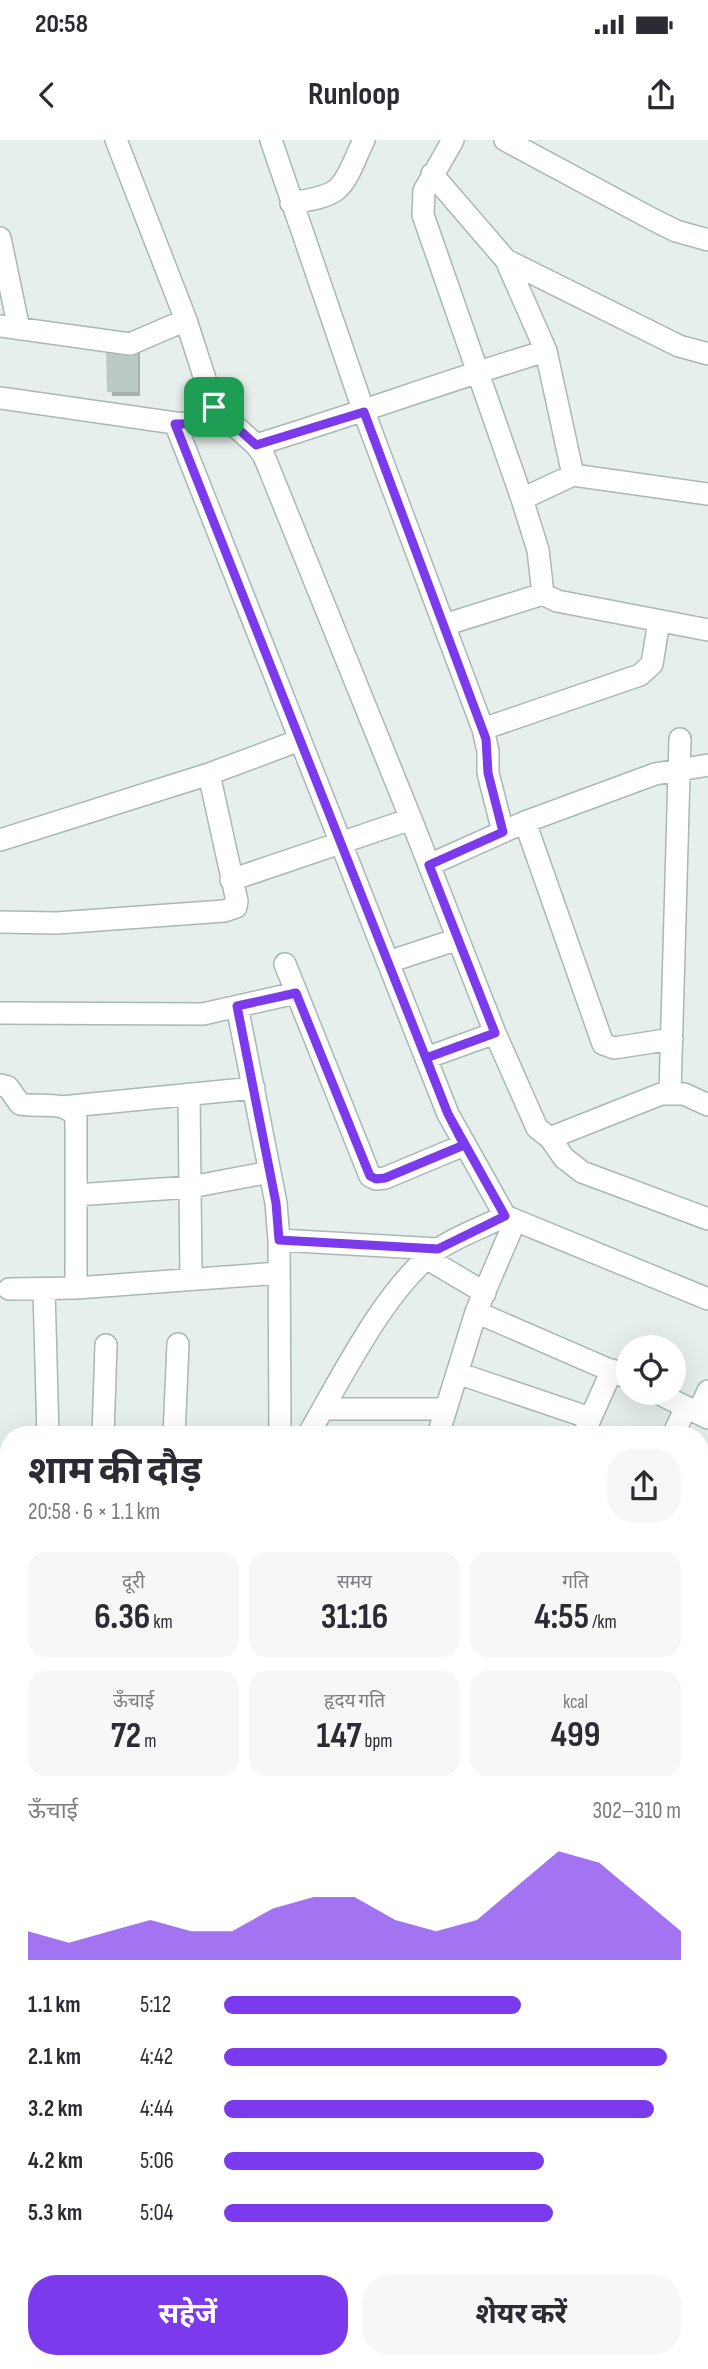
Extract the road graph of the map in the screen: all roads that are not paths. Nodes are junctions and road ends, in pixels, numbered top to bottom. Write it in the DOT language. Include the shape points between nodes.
graph roads {
  1 [pos="116,140"];
  2 [pos="271,140"];
  3 [pos="364,140"];
  4 [pos="453,140"];
  5 [pos="505,140"];
  6 [pos="432,174"];
  7 [pos="291,203"];
  8 [pos="0,237"];
  9 [pos="708,240"];
  10 [pos="506,260"];
  11 [pos="186,320"];
  12 [pos="9,328"];
  13 [pos="546,351"];
  14 [pos="708,354"];
  15 [pos="478,372"];
  16 [pos="0,398"];
  17 [pos="214,407"];
  18 [pos="364,412"];
  19 [pos="175,424"];
  20 [pos="256,445"];
  21 [pos="573,475"];
  22 [pos="708,494"];
  23 [pos="522,499"];
  24 [pos="542,594"];
  25 [pos="659,621"];
  26 [pos="444,625"];
  27 [pos="708,630"];
  28 [pos="483,729"];
  29 [pos="680,738"];
  30 [pos="300,740"];
  31 [pos="708,765"];
  32 [pos="680,768"];
  33 [pos="209,774"];
  34 [pos="411,819"];
  35 [pos="525,822"];
  36 [pos="503,832"];
  37 [pos="0,840"];
  38 [pos="341,842"];
  39 [pos="429,865"];
  40 [pos="231,880"];
  41 [pos="0,922"];
  42 [pos="458,939"];
  43 [pos="388,962"];
  44 [pos="285,964"];
  45 [pos="296,993"];
  46 [pos="237,1006"];
  47 [pos="0,1013"];
  48 [pos="495,1033"];
  49 [pos="672,1040"];
  50 [pos="426,1058"];
  51 [pos="0,1085"];
  52 [pos="254,1088"];
  53 [pos="670,1093"];
  54 [pos="189,1094"];
  55 [pos="708,1105"];
  56 [pos="61,1107"];
  57 [pos="550,1138"];
  58 [pos="464,1145"];
  59 [pos="271,1172"];
  60 [pos="191,1187"];
  61 [pos="76,1195"];
  62 [pos="510,1218"];
  63 [pos="708,1219"];
  64 [pos="279,1240"];
  65 [pos="433,1254"];
  66 [pos="279,1273"];
  67 [pos="191,1279"];
  68 [pos="76,1288"];
  69 [pos="9,1289"];
  70 [pos="44,1290"];
  71 [pos="485,1293"];
  72 [pos="708,1299"];
  73 [pos="476,1312"];
  74 [pos="178,1343"];
  75 [pos="106,1345"];
  76 [pos="616,1372"];
  77 [pos="457,1373"];
  78 [pos="616,1380"];
  79 [pos="708,1391"];
  80 [pos="323,1409"];
  81 [pos="446,1409"];
  82 [pos="697,1412"];
  83 [pos="48,1426"];
  84 [pos="103,1426"];
  85 [pos="174,1426"];
  86 [pos="280,1426"];
  87 [pos="313,1426"];
  88 [pos="441,1426"];
  89 [pos="585,1426"];
  90 [pos="588,1426"];
  91 [pos="682,1426"];
  1 -- 11 [label="street"];
  2 -- 7 [label="street"];
  3 -- 7 [label="street" via="337,190"];
  4 -- 6 [label="street"];
  5 -- 9 [label="street" via="676,231"];
  6 -- 10 [label="street"];
  6 -- 15 [label="street" via="424,191 423,215"];
  7 -- 18 [label="street"];
  8 -- 12 [label="street"];
  10 -- 13 [label="street"];
  10 -- 14 [label="street" via="679,346"];
  11 -- 12 [label="street" via="130,344"];
  11 -- 17 [label="street"];
  13 -- 15 [label="street"];
  13 -- 21 [label="street"];
  15 -- 18 [label="street"];
  15 -- 23 [label="street"];
  16 -- 19 [label="street"];
  17 -- 19 [label="street" via="213,417 200,424"];
  17 -- 20 [label="street"];
  18 -- 20 [label="street"];
  18 -- 26 [label="street"];
  19 -- 30 [label="street"];
  20 -- 34 [label="street"];
  21 -- 22 [label="street"];
  21 -- 23 [label="street"];
  23 -- 24 [label="street" via="538,550"];
  24 -- 25 [label="street"];
  24 -- 26 [label="street"];
  25 -- 27 [label="street"];
  25 -- 28 [label="street" via="652,664 640,675"];
  26 -- 28 [label="street"];
  28 -- 36 [label="street"];
  29 -- 32 [label="street"];
  30 -- 33 [label="street"];
  30 -- 38 [label="street"];
  31 -- 32 [label="street"];
  32 -- 35 [label="street"];
  32 -- 49 [label="street"];
  33 -- 37 [label="street"];
  33 -- 40 [label="street"];
  34 -- 38 [label="street"];
  34 -- 39 [label="street"];
  35 -- 36 [label="street"];
  35 -- 49 [label="street" via="603,1044 614,1048"];
  36 -- 39 [label="street"];
  38 -- 40 [label="street"];
  38 -- 43 [label="street"];
  39 -- 42 [label="street"];
  40 -- 41 [label="street" via="236,907 224,911 57,923"];
  42 -- 43 [label="street"];
  42 -- 48 [label="street"];
  43 -- 50 [label="street"];
  44 -- 45 [label="street"];
  45 -- 46 [label="street"];
  45 -- 58 [label="street" via="370,1176 385,1178"];
  46 -- 47 [label="street" via="203,1014"];
  46 -- 52 [label="street"];
  48 -- 50 [label="street"];
  48 -- 57 [label="street" via="537,1128"];
  49 -- 53 [label="street"];
  50 -- 58 [label="street"];
  51 -- 56 [label="street" via="8,1087 20,1104"];
  52 -- 54 [label="street"];
  52 -- 59 [label="street"];
  53 -- 55 [label="street"];
  53 -- 57 [label="street"];
  54 -- 56 [label="street"];
  54 -- 60 [label="street"];
  56 -- 61 [label="street" via="76,1117"];
  57 -- 63 [label="street" via="564,1158 582,1171"];
  58 -- 62 [label="street"];
  59 -- 60 [label="street"];
  59 -- 64 [label="street"];
  60 -- 61 [label="street"];
  60 -- 67 [label="street"];
  61 -- 68 [label="street"];
  62 -- 65 [label="street"];
  62 -- 71 [label="street"];
  62 -- 72 [label="street"];
  64 -- 65 [label="street"];
  64 -- 66 [label="street"];
  65 -- 71 [label="street"];
  65 -- 80 [label="street" via="370,1329"];
  66 -- 67 [label="street"];
  66 -- 86 [label="street"];
  67 -- 68 [label="street"];
  68 -- 70 [label="street"];
  69 -- 70 [label="street"];
  70 -- 83 [label="street"];
  71 -- 73 [label="street"];
  73 -- 76 [label="street"];
  73 -- 77 [label="street"];
  74 -- 85 [label="street"];
  75 -- 84 [label="street"];
  77 -- 81 [label="street"];
  77 -- 89 [label="street"];
  78 -- 90 [label="street"];
  79 -- 82 [label="street"];
  80 -- 81 [label="street"];
  80 -- 87 [label="street"];
  81 -- 88 [label="street"];
  82 -- 91 [label="street"];
}
